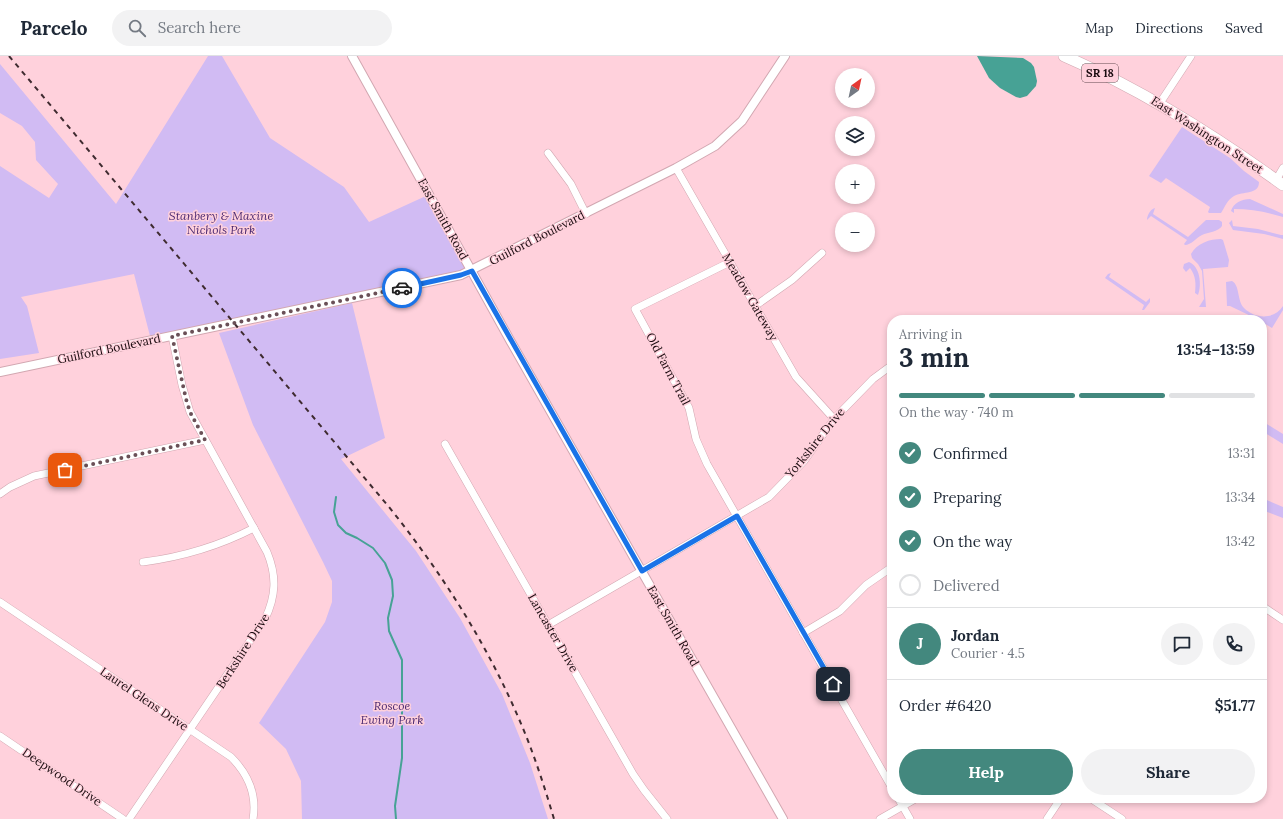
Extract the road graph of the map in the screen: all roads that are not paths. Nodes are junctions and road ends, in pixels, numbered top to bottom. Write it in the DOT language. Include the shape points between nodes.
graph roads {
  1 [pos="352,56"];
  2 [pos="785,56"];
  3 [pos="1064,56"];
  4 [pos="1191,56"];
  5 [pos="1160,103"];
  6 [pos="548,153"];
  7 [pos="676,168"];
  8 [pos="1283,168"];
  9 [pos="1279,183"];
  10 [pos="586,214"];
  11 [pos="822,253"];
  12 [pos="730,262"];
  13 [pos="472,271"];
  14 [pos="755,306"];
  15 [pos="172,336"];
  16 [pos="887,368"];
  17 [pos="0,372"];
  18 [pos="834,418"];
  19 [pos="205,440"];
  20 [pos="445,444"];
  21 [pos="0,494"];
  22 [pos="737,516"];
  23 [pos="254,528"];
  24 [pos="143,562"];
  25 [pos="642,571"];
  26 [pos="887,571"];
  27 [pos="0,602"];
  28 [pos="1267,609"];
  29 [pos="1283,620"];
  30 [pos="548,624"];
  31 [pos="803,633"];
  32 [pos="190,730"];
  33 [pos="0,736"];
  34 [pos="887,779"];
  35 [pos="901,803"];
  36 [pos="908,803"];
  37 [pos="1058,803"];
  38 [pos="1098,803"];
  39 [pos="903,806"];
  40 [pos="124,819"];
  41 [pos="129,819"];
  42 [pos="253,819"];
  43 [pos="667,819"];
  44 [pos="782,819"];
  45 [pos="880,819"];
  46 [pos="910,819"];
  47 [pos="1047,819"];
  48 [pos="1122,819"];
  1 -- 13 [label="street, East Smith Road"];
  2 -- 7 [label="street, Guilford Boulevard" via="742,121 715,146"];
  3 -- 5 [label="highway, East Washington Street / SR 18"];
  4 -- 5 [label="street"];
  5 -- 9 [label="highway, East Washington Street / SR 18"];
  6 -- 10 [label="street" via="571,184"];
  7 -- 10 [label="street, Guilford Boulevard"];
  7 -- 12 [label="street, Meadow Gateway"];
  8 -- 9 [label="street"];
  10 -- 13 [label="street, Guilford Boulevard"];
  11 -- 14 [label="street" via="792,280"];
  12 -- 14 [label="street, Meadow Gateway"];
  12 -- 22 [label="street, Old Farm Trail" via="635,310 689,408 696,439 707,464"];
  13 -- 15 [label="street, Guilford Boulevard"];
  13 -- 25 [label="street, East Smith Road"];
  14 -- 18 [label="street, Meadow Gateway" via="796,378"];
  15 -- 17 [label="street, Guilford Boulevard"];
  15 -- 19 [label="street, Berkshire Drive" via="190,412"];
  16 -- 18 [label="street, Yorkshire Drive" via="873,378"];
  18 -- 22 [label="street, Yorkshire Drive" via="804,460 769,497"];
  19 -- 21 [label="street" via="34,476"];
  19 -- 23 [label="street, Berkshire Drive"];
  20 -- 30 [label="street, Lancaster Drive"];
  22 -- 25 [label="street, Yorkshire Drive"];
  22 -- 31 [label="street, Old Farm Trail"];
  23 -- 24 [label="street" via="204,550"];
  23 -- 32 [label="street, Berkshire Drive" via="268,552 274,573 274,597 262,624"];
  25 -- 30 [label="street, Yorkshire Drive"];
  25 -- 44 [label="street, East Smith Road"];
  26 -- 31 [label="street" via="866,585 840,611"];
  27 -- 32 [label="street, Laurel Glens Drive"];
  28 -- 29 [label="street"];
  30 -- 43 [label="street, Lancaster Drive" via="633,774"];
  31 -- 34 [label="street, Old Farm Trail"];
  32 -- 41 [label="street, Berkshire Drive"];
  32 -- 42 [label="street, Laurel Glens Drive" via="231,757 244,773 252,791"];
  33 -- 40 [label="street, Deepwood Drive"];
  35 -- 39 [label="street"];
  36 -- 39 [label="street"];
  37 -- 47 [label="street"];
  38 -- 48 [label="street"];
  39 -- 45 [label="street"];
  39 -- 46 [label="street"];
}
